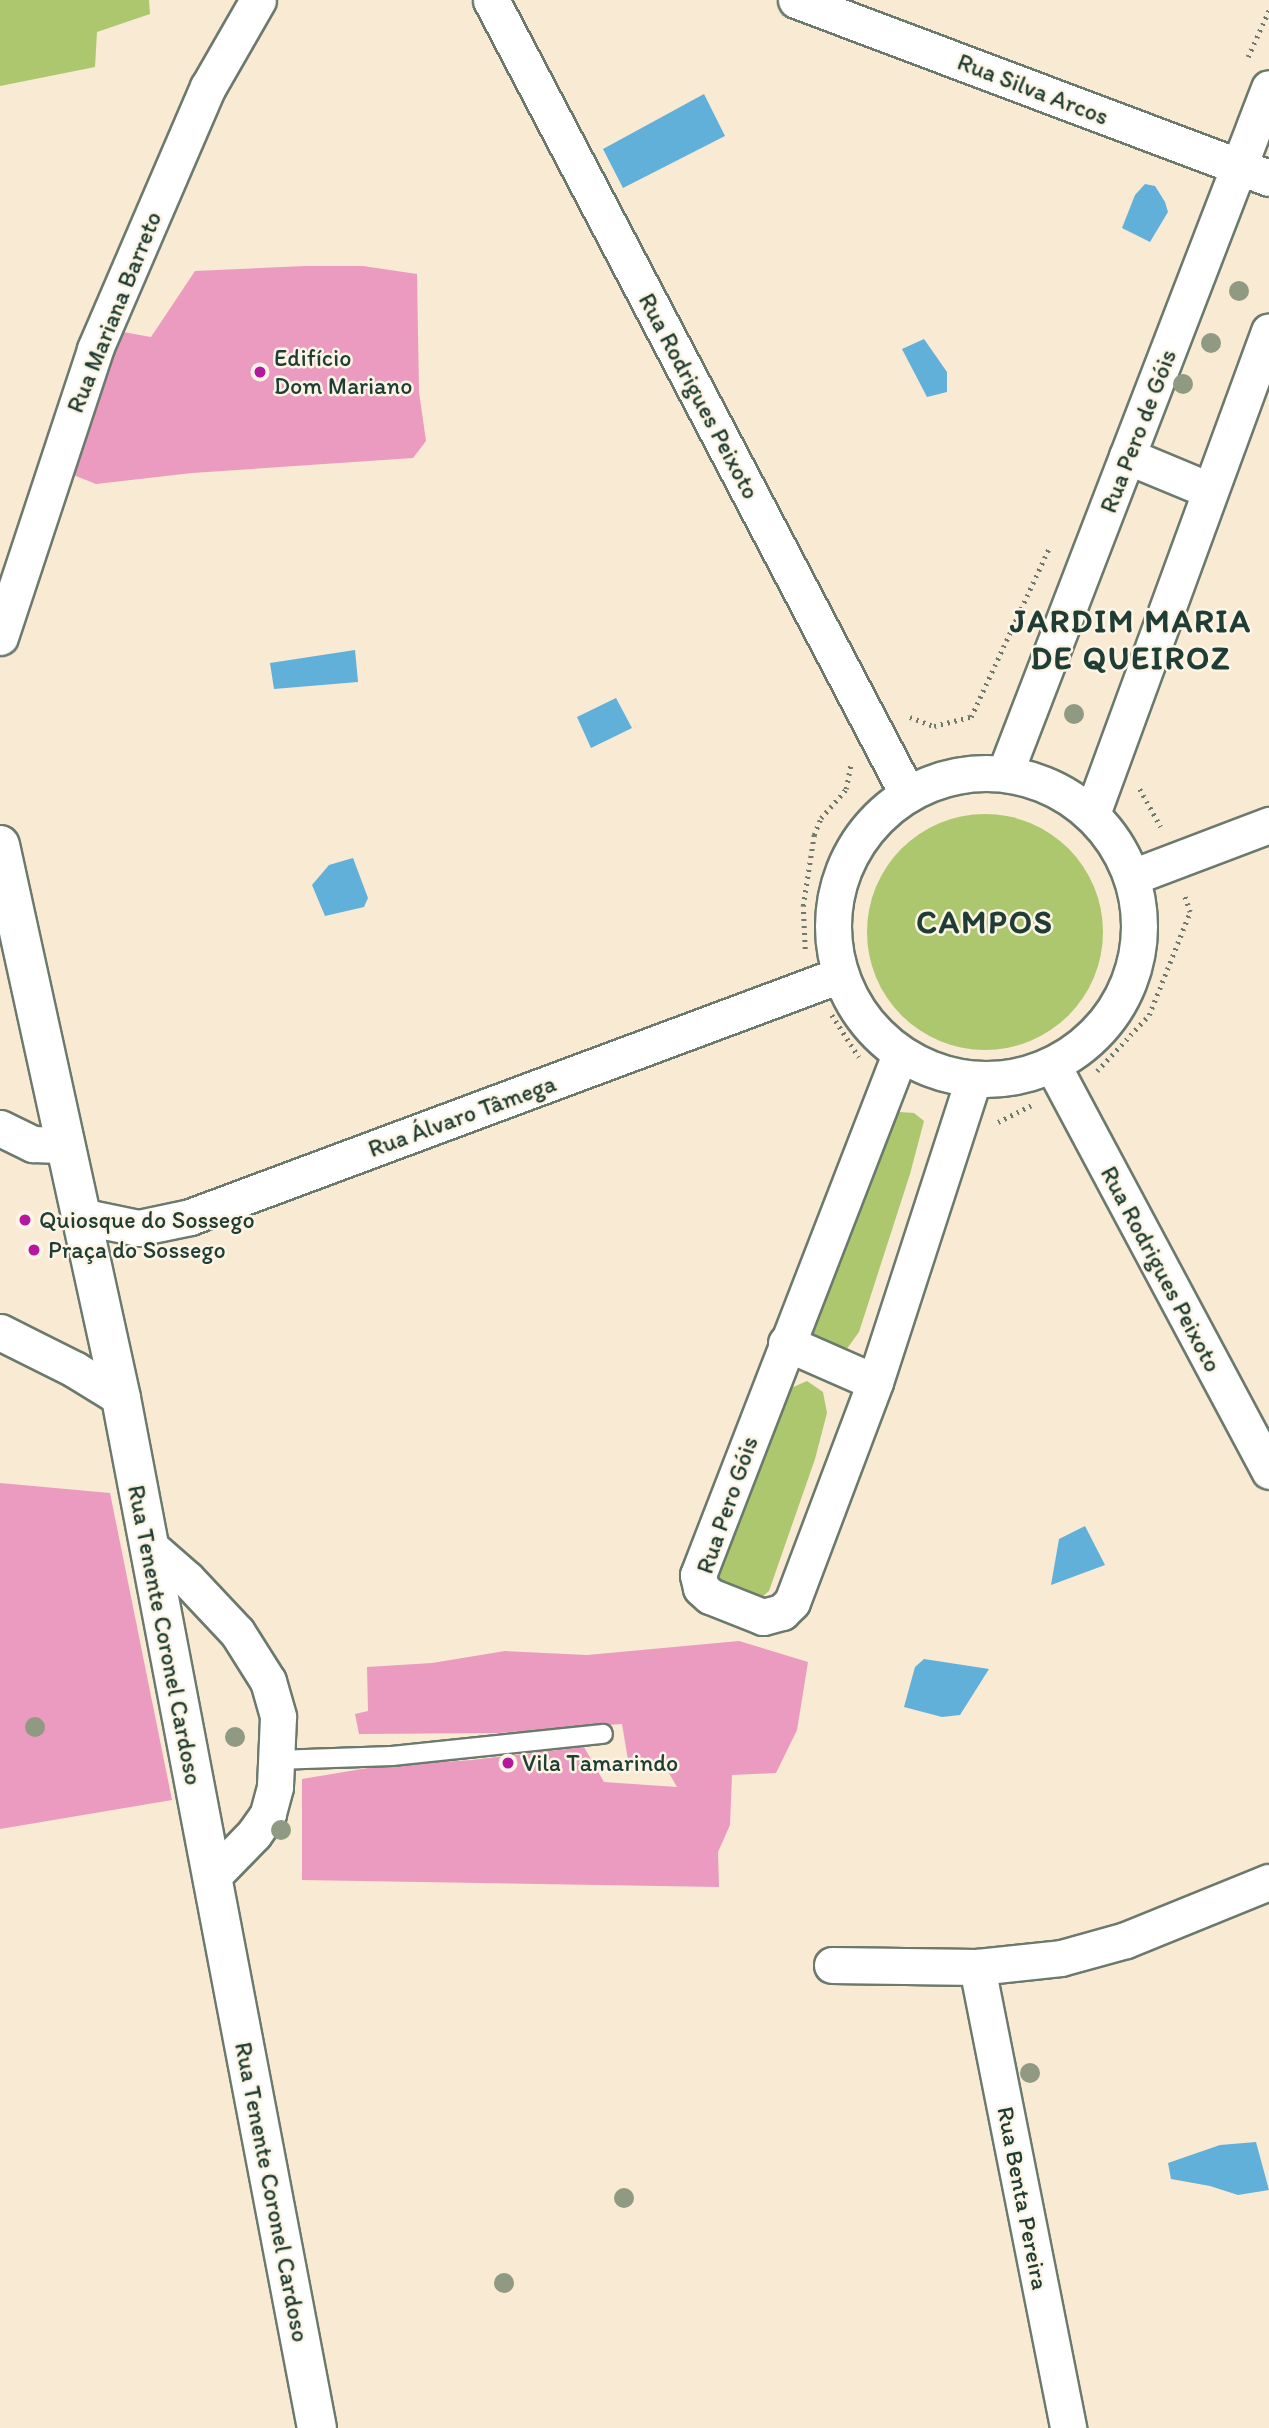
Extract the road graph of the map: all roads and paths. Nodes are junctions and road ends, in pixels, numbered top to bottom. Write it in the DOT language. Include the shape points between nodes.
graph roads {
  1 [pos="258,0"];
  2 [pos="491,0"];
  3 [pos="796,0"];
  4 [pos="1269,88"];
  5 [pos="1255,172"];
  6 [pos="1269,331"];
  7 [pos="1128,456"];
  8 [pos="1209,490"];
  9 [pos="0,636"];
  10 [pos="1005,773"];
  11 [pos="1138,786"];
  12 [pos="907,793"];
  13 [pos="1092,814"];
  14 [pos="1269,825"];
  15 [pos="0,845"];
  16 [pos="1173,862"];
  17 [pos="1132,877"];
  18 [pos="840,975"];
  19 [pos="1149,1015"];
  20 [pos="900,1054"];
  21 [pos="1054,1066"];
  22 [pos="973,1081"];
  23 [pos="0,1128"];
  24 [pos="66,1145"];
  25 [pos="80,1216"];
  26 [pos="0,1332"];
  27 [pos="786,1343"];
  28 [pos="875,1382"];
  29 [pos="121,1398"];
  30 [pos="1269,1471"];
  31 [pos="148,1545"];
  32 [pos="603,1734"];
  33 [pos="276,1760"];
  34 [pos="211,1878"];
  35 [pos="1269,1882"];
  36 [pos="832,1965"];
  37 [pos="977,1967"];
  38 [pos="317,2428"];
  39 [pos="1068,2428"];
  1 -- 9 [label="street, Rua Mariana Barreto" via="208,86 94,349"];
  2 -- 12 [label="street, Rua Rodrigues Peixoto"];
  3 -- 5 [label="street, Rua Silva Arcos"];
  4 -- 5 [label="street, Rua Pero de Góis"];
  5 -- 7 [label="street, Rua Pero de Góis"];
  6 -- 8 [label="street"];
  7 -- 8 [label="street"];
  7 -- 10 [label="street, Rua Pero de Góis"];
  8 -- 13 [label="street"];
  10 -- 12 [label="street" via="954,775"];
  10 -- 13 [label="street" via="1047,785"];
  11 -- 16 [label="path" via="1159,820"];
  12 -- 18 [label="street" via="868,827 842,872 832,924"];
  13 -- 17 [label="street"];
  14 -- 16 [label="street"];
  15 -- 24 [label="main road, Rua Tenente Coronel Cardoso"];
  16 -- 17 [label="street"];
  16 -- 19 [label="path" via="1190,912"];
  17 -- 21 [label="street" via="1141,933 1129,986 1098,1034"];
  18 -- 20 [label="street" via="863,1020"];
  18 -- 25 [label="street, Rua Álvaro Tâmega" via="190,1217 138,1228"];
  20 -- 22 [label="street"];
  20 -- 27 [label="street, Rua Pero Góis"];
  21 -- 22 [label="street" via="1014,1079"];
  21 -- 30 [label="street, Rua Rodrigues Peixoto"];
  22 -- 28 [label="street, Rua Pero Góis"];
  23 -- 24 [label="street" via="33,1144"];
  24 -- 25 [label="main road, Rua Tenente Coronel Cardoso"];
  25 -- 29 [label="main road, Rua Tenente Coronel Cardoso"];
  26 -- 29 [label="street"];
  27 -- 28 [label="street"];
  27 -- 28 [label="street, Rua Pero Góis" via="698,1575 701,1588 710,1595 764,1617 782,1612 792,1602"];
  29 -- 31 [label="main road, Rua Tenente Coronel Cardoso"];
  31 -- 33 [label="street" via="237,1632 268,1681 278,1717"];
  31 -- 34 [label="main road, Rua Tenente Coronel Cardoso"];
  32 -- 33 [label="lane" via="392,1756"];
  33 -- 34 [label="street" via="268,1814"];
  34 -- 38 [label="main road, Rua Tenente Coronel Cardoso"];
  35 -- 37 [label="street" via="1126,1940 1061,1958"];
  36 -- 37 [label="street"];
  37 -- 39 [label="street, Rua Benta Pereira"];
}
